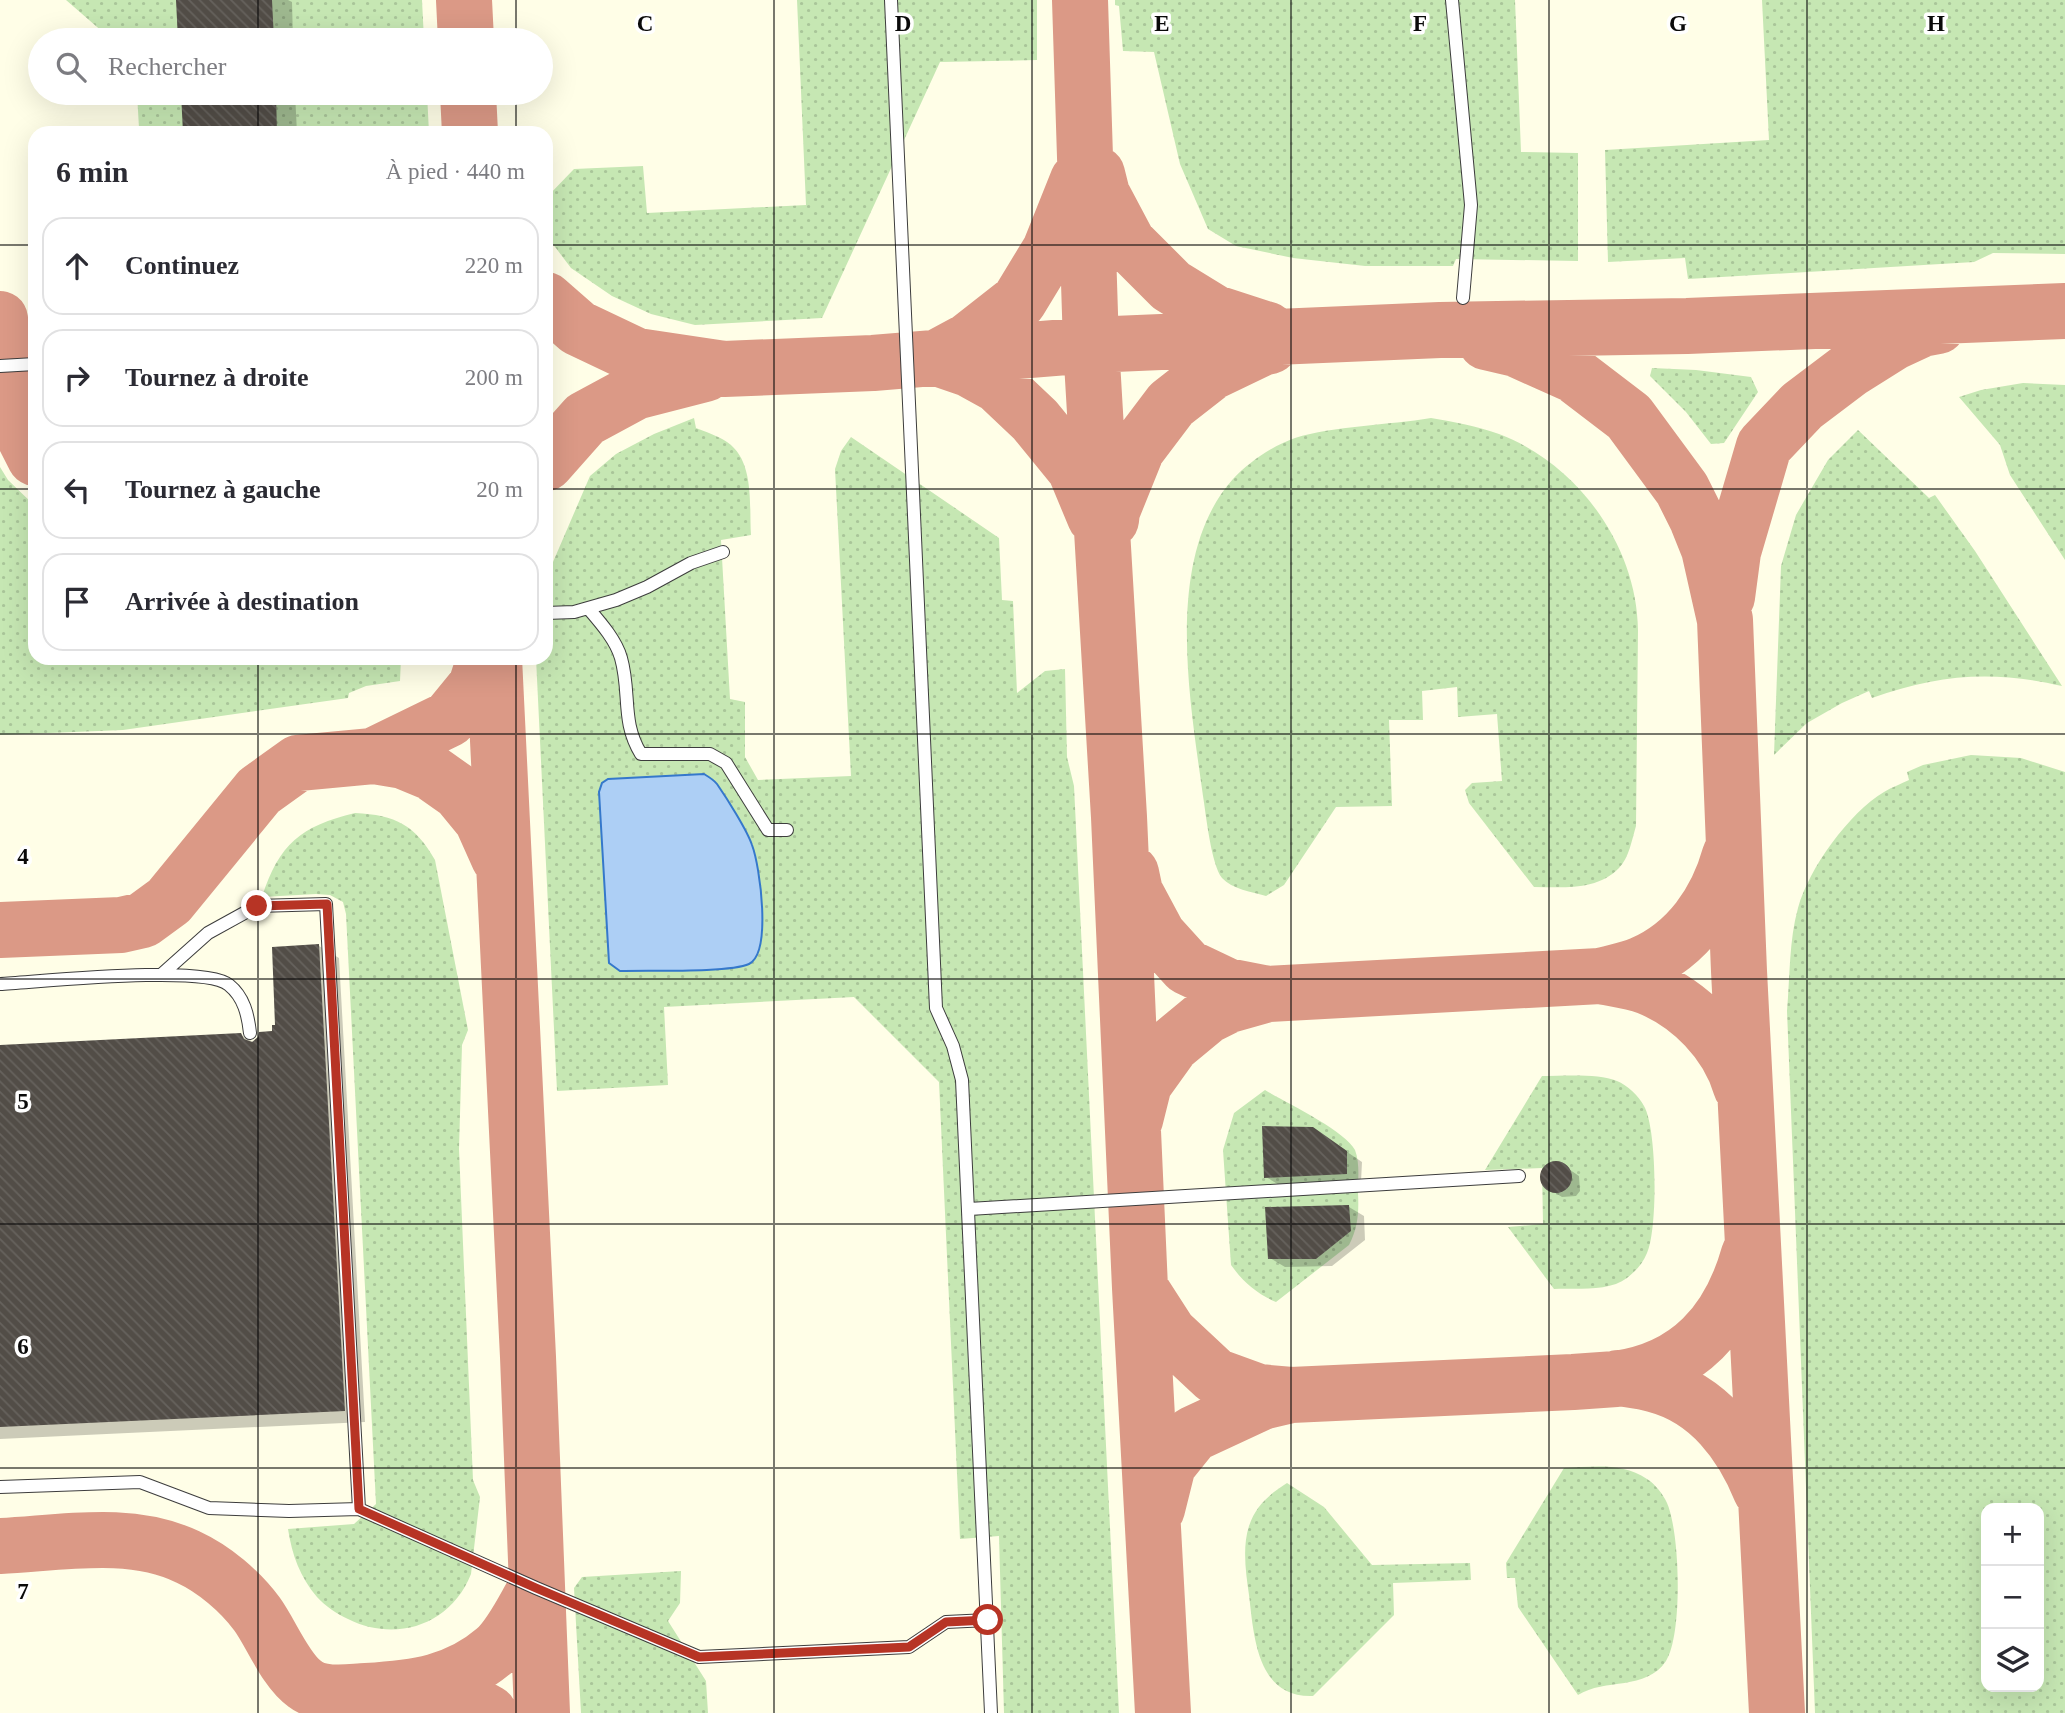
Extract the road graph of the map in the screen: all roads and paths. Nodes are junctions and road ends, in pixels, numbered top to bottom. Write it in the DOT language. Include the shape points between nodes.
graph roads {
  1 [pos="891,0"];
  2 [pos="1452,0"];
  3 [pos="1463,298"];
  4 [pos="28,364"];
  5 [pos="0,366"];
  6 [pos="723,552"];
  7 [pos="587,608"];
  8 [pos="553,613"];
  9 [pos="787,830"];
  10 [pos="161,975"];
  11 [pos="0,985"];
  12 [pos="250,1033"];
  13 [pos="1519,1176"];
  14 [pos="969,1209"];
  15 [pos="0,1487"];
  16 [pos="359,1509"];
  17 [pos="988,1620"];
  18 [pos="991,1713"];
  1 -- 14 [label="lane" via="936,1008 962,1080"];
  2 -- 3 [label="lane" via="1471,205"];
  4 -- 5 [label="lane"];
  6 -- 7 [label="lane" via="616,600"];
  7 -- 8 [label="lane"];
  7 -- 9 [label="lane" via="620,655 631,739 641,754 710,754 726,763 768,830"];
  10 -- 11 [label="lane"];
  10 -- 12 [label="lane" via="207,977 229,984 247,1010"];
  10 -- 16 [label="lane" via="208,933 257,906 327,904"];
  13 -- 14 [label="lane"];
  14 -- 17 [label="lane"];
  15 -- 16 [label="lane" via="140,1482 209,1508"];
  16 -- 17 [label="lane" via="699,1657 909,1647 946,1622"];
  17 -- 18 [label="lane"];
}
